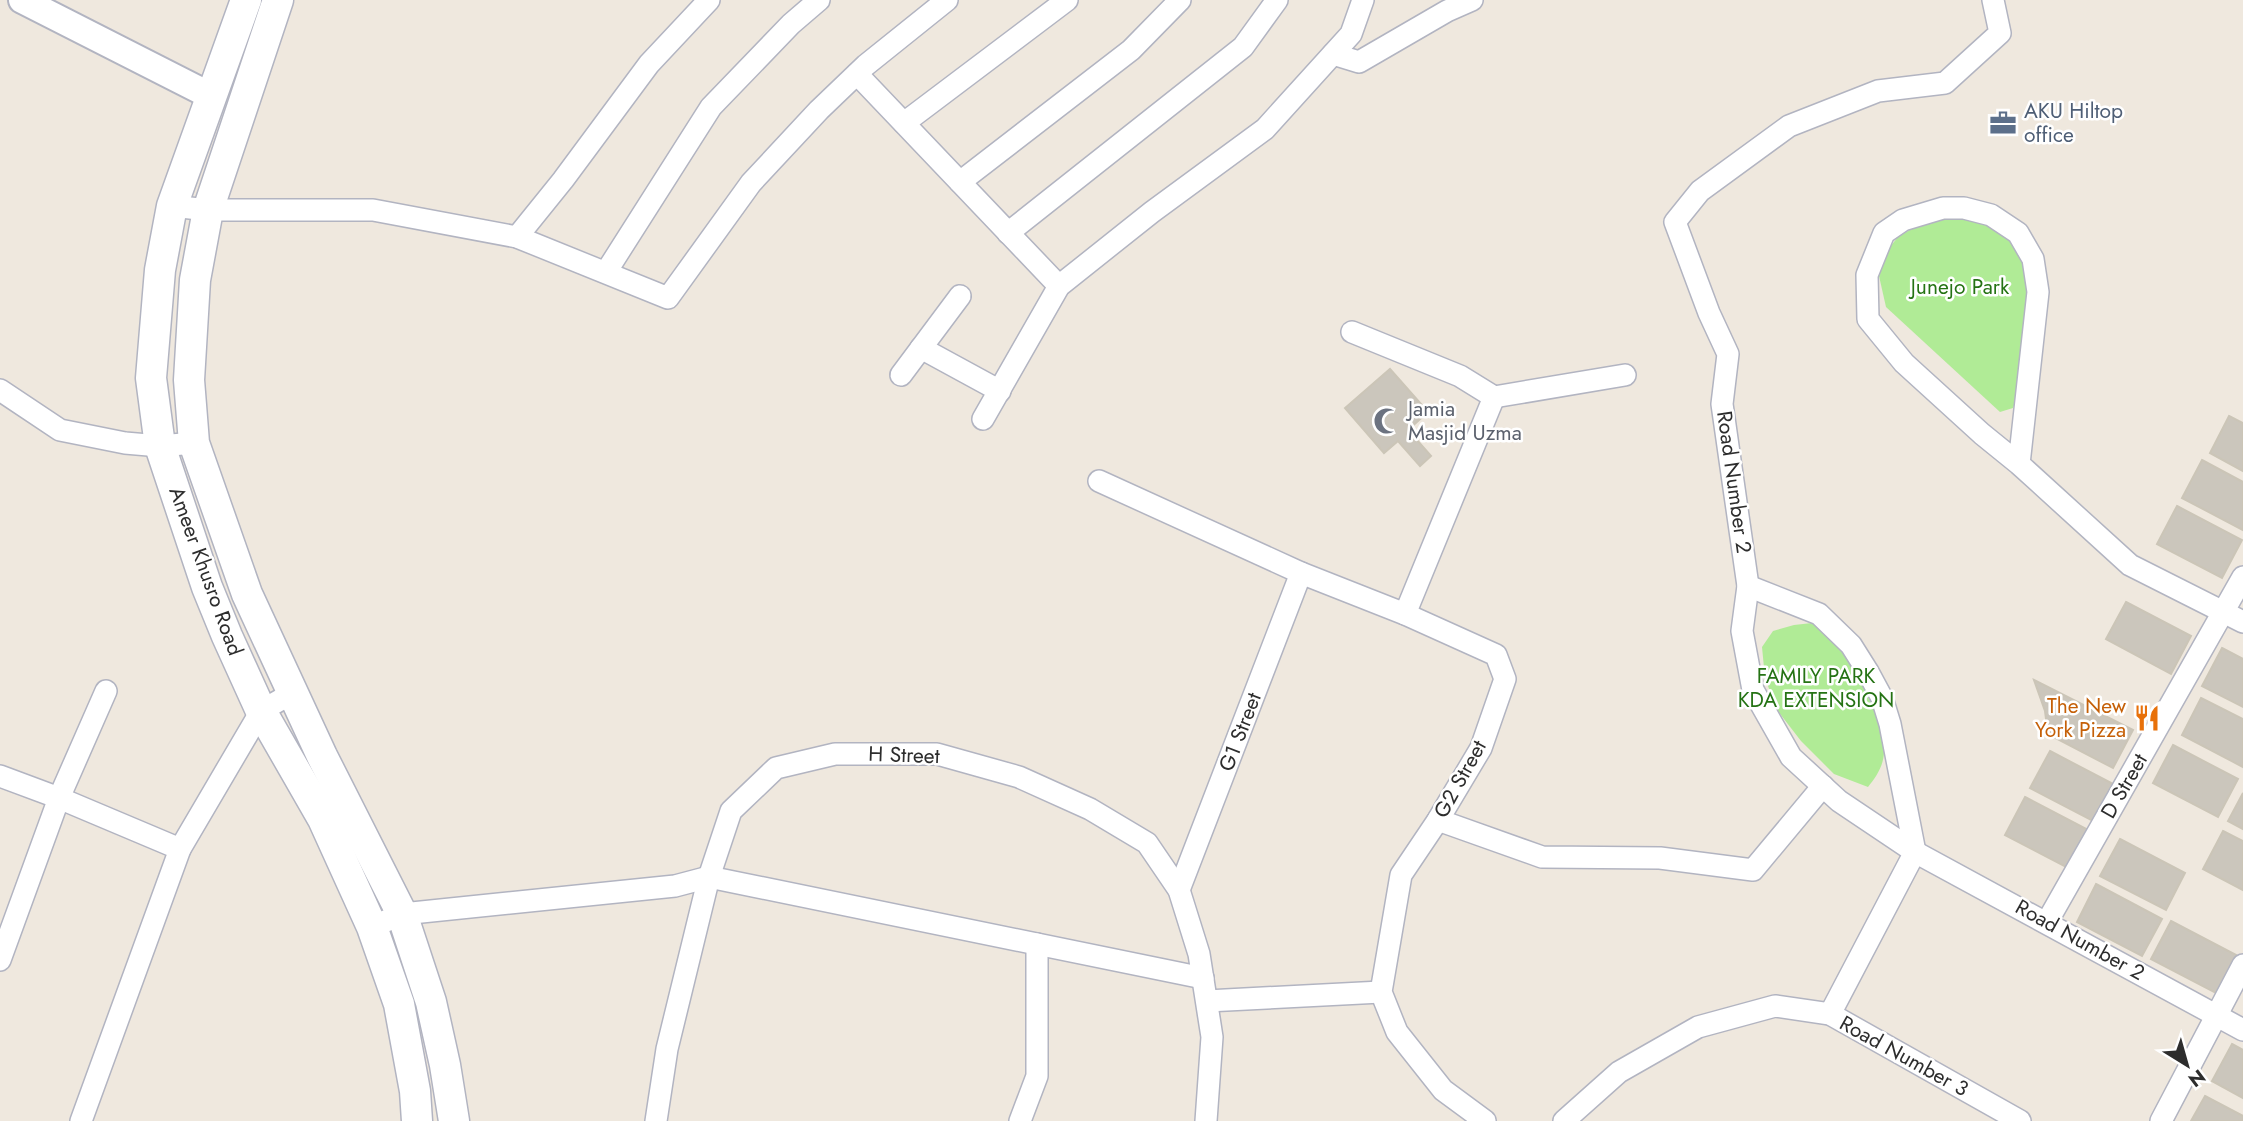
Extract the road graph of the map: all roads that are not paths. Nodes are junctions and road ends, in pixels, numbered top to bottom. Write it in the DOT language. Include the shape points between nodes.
graph roads {
  1 [pos="22,0"];
  2 [pos="246,0"];
  3 [pos="278,0"];
  4 [pos="709,0"];
  5 [pos="819,0"];
  6 [pos="947,0"];
  7 [pos="1067,0"];
  8 [pos="1180,0"];
  9 [pos="1277,0"];
  10 [pos="1363,0"];
  11 [pos="1472,0"];
  12 [pos="1993,0"];
  13 [pos="1333,54"];
  14 [pos="857,74"];
  15 [pos="250,86"];
  16 [pos="211,95"];
  17 [pos="904,123"];
  18 [pos="237,126"];
  19 [pos="960,182"];
  20 [pos="172,206"];
  21 [pos="208,210"];
  22 [pos="1008,233"];
  23 [pos="517,237"];
  24 [pos="606,272"];
  25 [pos="1059,286"];
  26 [pos="960,296"];
  27 [pos="1352,332"];
  28 [pos="921,348"];
  29 [pos="901,375"];
  30 [pos="1625,375"];
  31 [pos="0,390"];
  32 [pos="1000,391"];
  33 [pos="1494,397"];
  34 [pos="983,419"];
  35 [pos="194,443"];
  36 [pos="160,446"];
  37 [pos="2019,464"];
  38 [pos="1099,481"];
  39 [pos="1301,573"];
  40 [pos="2243,577"];
  41 [pos="1748,586"];
  42 [pos="2224,611"];
  43 [pos="1405,614"];
  44 [pos="2243,622"];
  45 [pos="106,691"];
  46 [pos="294,692"];
  47 [pos="261,711"];
  48 [pos="0,776"];
  49 [pos="1823,786"];
  50 [pos="59,798"];
  51 [pos="1438,820"];
  52 [pos="180,849"];
  53 [pos="1915,852"];
  54 [pos="709,877"];
  55 [pos="1179,890"];
  56 [pos="402,914"];
  57 [pos="2047,922"];
  58 [pos="372,928"];
  59 [pos="1037,944"];
  60 [pos="0,960"];
  61 [pos="2243,965"];
  62 [pos="1203,978"];
  63 [pos="1381,992"];
  64 [pos="1207,1001"];
  65 [pos="1830,1014"];
  66 [pos="2216,1015"];
  67 [pos="2243,1030"];
  68 [pos="81,1121"];
  69 [pos="416,1121"];
  70 [pos="454,1121"];
  71 [pos="656,1121"];
  72 [pos="1020,1121"];
  73 [pos="1206,1121"];
  74 [pos="1485,1121"];
  75 [pos="1564,1121"];
  76 [pos="2020,1121"];
  77 [pos="2161,1121"];
  1 -- 16 [label="street"];
  2 -- 16 [label="main road, Ameer Khusro Road"];
  3 -- 15 [label="main road, Ameer Khusro Road"];
  4 -- 23 [label="street" via="649,64"];
  5 -- 24 [label="street" via="711,107"];
  6 -- 14 [label="street"];
  7 -- 17 [label="street"];
  8 -- 19 [label="street" via="1131,50"];
  9 -- 22 [label="street" via="1243,47"];
  10 -- 13 [label="street" via="1351,34"];
  11 -- 13 [label="street" via="1359,62"];
  12 -- 41 [label="street, Road Number 2" via="2000,33 1945,83 1878,91 1788,126 1700,191 1675,222 1727,354 1722,404"];
  13 -- 25 [label="street" via="1265,129"];
  14 -- 17 [label="street"];
  14 -- 24 [label="street" via="751,183 668,298"];
  15 -- 16 [label="main road"];
  15 -- 18 [label="main road, Ameer Khusro Road"];
  16 -- 18 [label="main road"];
  16 -- 20 [label="main road, Ameer Khusro Road"];
  17 -- 19 [label="street"];
  18 -- 21 [label="main road, Ameer Khusro Road"];
  19 -- 22 [label="street"];
  20 -- 21 [label="street"];
  20 -- 36 [label="main road, Ameer Khusro Road" via="160,270 151,378"];
  21 -- 23 [label="street" via="373,210"];
  21 -- 35 [label="main road, Ameer Khusro Road" via="195,280 190,355"];
  22 -- 25 [label="street"];
  23 -- 24 [label="street"];
  25 -- 32 [label="street"];
  26 -- 28 [label="street"];
  27 -- 33 [label="street" via="1460,376"];
  28 -- 29 [label="street"];
  28 -- 32 [label="street"];
  30 -- 33 [label="street"];
  31 -- 36 [label="street" via="60,430"];
  32 -- 34 [label="street"];
  33 -- 43 [label="street"];
  35 -- 36 [label="street"];
  35 -- 46 [label="main road, Ameer Khusro Road" via="247,594"];
  36 -- 47 [label="main road, Ameer Khusro Road" via="207,587"];
  37 -- 37 [label="street" via="1904,363 1868,319 1867,275 1884,233 1903,220 1943,208 1991,215 2018,233 2033,260 2038,292"];
  37 -- 42 [label="street" via="2130,565"];
  38 -- 39 [label="street, G2 Street"];
  39 -- 43 [label="street, G2 Street"];
  39 -- 55 [label="street, G1 Street"];
  40 -- 42 [label="street, D Street"];
  41 -- 49 [label="street, Road Number 2" via="1742,631 1753,691 1791,757"];
  41 -- 53 [label="street" via="1819,614 1851,645 1868,672 1890,724"];
  42 -- 44 [label="street"];
  42 -- 57 [label="street, D Street"];
  43 -- 51 [label="street, G2 Street" via="1496,655 1505,679 1481,748"];
  45 -- 50 [label="street"];
  46 -- 47 [label="street"];
  46 -- 56 [label="main road, Ameer Khusro Road" via="321,756"];
  47 -- 52 [label="street"];
  47 -- 58 [label="main road, Ameer Khusro Road" via="323,819"];
  48 -- 50 [label="street"];
  49 -- 51 [label="street" via="1753,870 1660,858 1542,857"];
  49 -- 53 [label="street, Road Number 2"];
  50 -- 52 [label="street"];
  50 -- 60 [label="street"];
  51 -- 63 [label="street, G2 Street" via="1401,875"];
  52 -- 68 [label="street"];
  53 -- 57 [label="street, Road Number 2"];
  53 -- 65 [label="street"];
  54 -- 55 [label="street, H Street" via="731,811 776,768 835,754 937,754 1019,777 1090,809 1147,842"];
  54 -- 56 [label="street" via="676,886"];
  54 -- 59 [label="street"];
  54 -- 71 [label="street, H Street" via="667,1049"];
  55 -- 62 [label="street, H Street"];
  56 -- 58 [label="street"];
  56 -- 70 [label="main road, Ameer Khusro Road" via="431,1002"];
  57 -- 66 [label="street, Road Number 2"];
  58 -- 69 [label="main road, Ameer Khusro Road" via="399,1004"];
  59 -- 62 [label="street"];
  59 -- 72 [label="street" via="1037,1076"];
  61 -- 66 [label="street"];
  62 -- 64 [label="street, H Street"];
  63 -- 64 [label="street"];
  63 -- 74 [label="street" via="1397,1032 1443,1090"];
  64 -- 73 [label="street, H Street" via="1212,1037"];
  65 -- 75 [label="street, Road Number 3" via="1775,1006 1698,1027 1619,1072"];
  65 -- 76 [label="street, Road Number 3"];
  66 -- 67 [label="street, Road Number 2"];
  66 -- 77 [label="street"];
}
